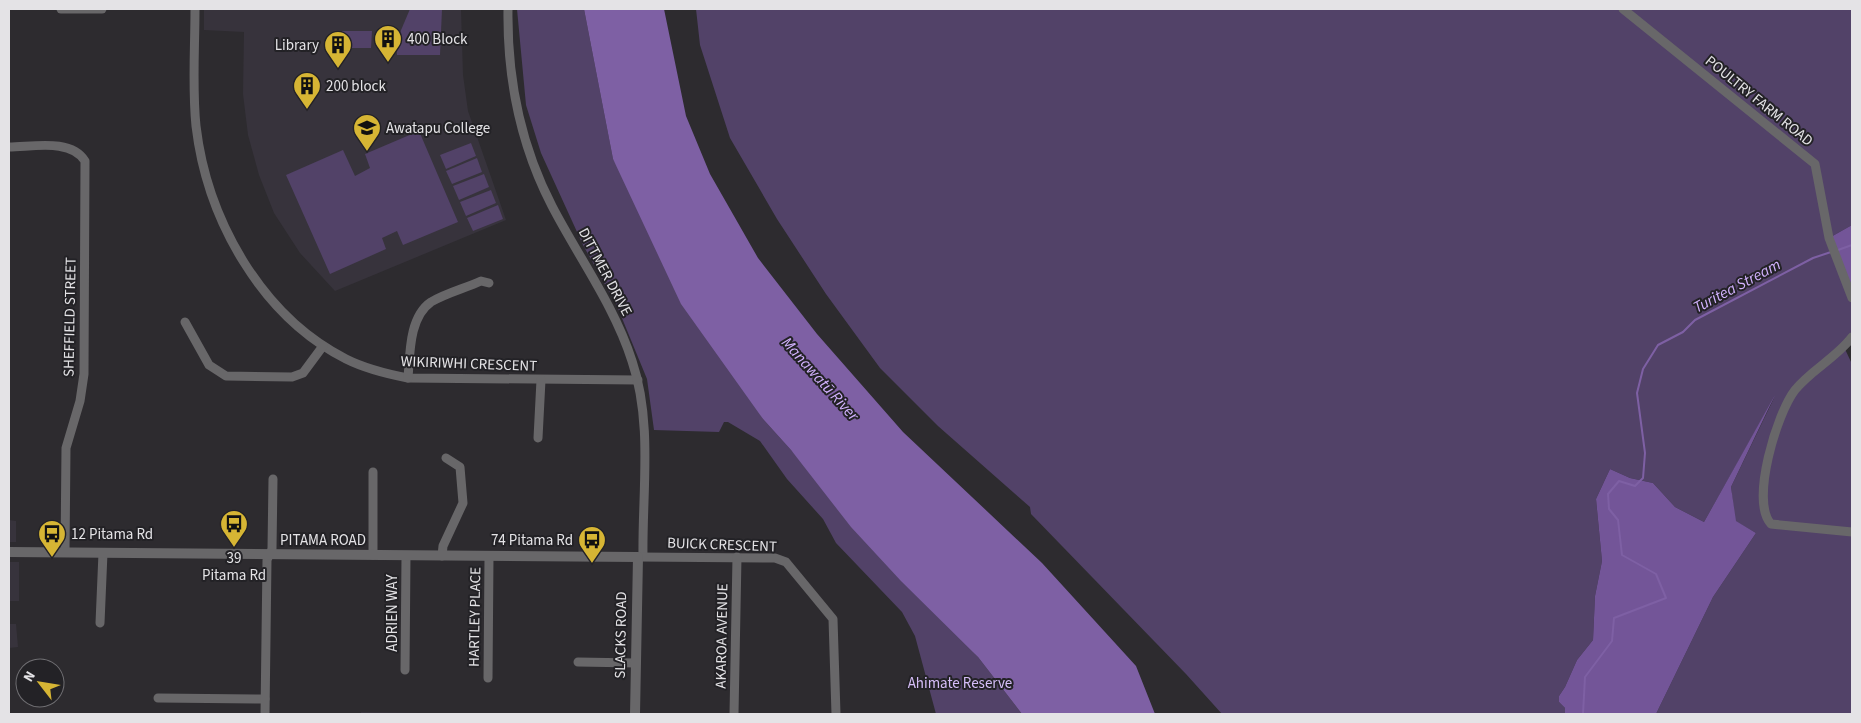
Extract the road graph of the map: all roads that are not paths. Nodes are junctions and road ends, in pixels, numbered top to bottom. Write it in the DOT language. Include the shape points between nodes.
graph roads {
  1 [pos="61,9"];
  2 [pos="102,9"];
  3 [pos="195,9"];
  4 [pos="508,9"];
  5 [pos="1622,9"];
  6 [pos="9,147"];
  7 [pos="489,283"];
  8 [pos="1852,298"];
  9 [pos="186,322"];
  10 [pos="1852,338"];
  11 [pos="323,346"];
  12 [pos="408,378"];
  13 [pos="541,380"];
  14 [pos="638,380"];
  15 [pos="538,438"];
  16 [pos="446,458"];
  17 [pos="373,472"];
  18 [pos="273,479"];
  19 [pos="1852,532"];
  20 [pos="9,552"];
  21 [pos="65,552"];
  22 [pos="103,553"];
  23 [pos="270,555"];
  24 [pos="372,556"];
  25 [pos="406,556"];
  26 [pos="442,556"];
  27 [pos="640,556"];
  28 [pos="489,557"];
  29 [pos="737,557"];
  30 [pos="100,623"];
  31 [pos="578,662"];
  32 [pos="636,663"];
  33 [pos="405,670"];
  34 [pos="488,678"];
  35 [pos="158,698"];
  36 [pos="265,699"];
  37 [pos="265,714"];
  38 [pos="635,714"];
  39 [pos="734,714"];
  40 [pos="836,714"];
  1 -- 2 [label="street"];
  3 -- 11 [label="street, WIKIRIWHI CRESCENT" via="196,125 203,165 215,204 231,240 252,274 288,316"];
  4 -- 14 [label="street, DITTMER DRIVE" via="510,74 529,156 552,206 609,305"];
  5 -- 8 [label="street, POULTRY FARM ROAD" via="1815,164 1829,238"];
  6 -- 21 [label="street, SHEFFIELD STREET" via="71,148 81,154 86,168 84,374 66,448"];
  7 -- 12 [label="street" via="482,282 431,302 423,310 414,329"];
  9 -- 11 [label="street" via="208,365 226,376 292,377 303,373"];
  10 -- 19 [label="street" via="1796,388 1784,406 1766,466 1764,505 1765,517 1771,524"];
  11 -- 12 [label="street, WIKIRIWHI CRESCENT" via="361,365"];
  12 -- 13 [label="street, WIKIRIWHI CRESCENT"];
  13 -- 14 [label="street, WIKIRIWHI CRESCENT"];
  13 -- 15 [label="street"];
  14 -- 27 [label="street, DITTMER DRIVE" via="644,433"];
  16 -- 26 [label="street" via="460,467 463,503 443,546"];
  17 -- 24 [label="street"];
  18 -- 23 [label="street"];
  20 -- 21 [label="street, PITAMA ROAD"];
  21 -- 22 [label="street, PITAMA ROAD"];
  22 -- 23 [label="street, PITAMA ROAD"];
  22 -- 30 [label="street"];
  23 -- 24 [label="street, PITAMA ROAD"];
  23 -- 36 [label="street" via="267,560"];
  24 -- 25 [label="street, PITAMA ROAD"];
  25 -- 26 [label="street, PITAMA ROAD"];
  25 -- 33 [label="street, ADRIEN WAY"];
  26 -- 28 [label="street, PITAMA ROAD"];
  27 -- 28 [label="street, PITAMA ROAD"];
  27 -- 29 [label="street, BUICK CRESCENT"];
  27 -- 32 [label="street, SLACKS ROAD"];
  28 -- 34 [label="street, HARTLEY PLACE"];
  29 -- 39 [label="street, AKAROA AVENUE"];
  29 -- 40 [label="street, BUICK CRESCENT" via="783,560 831,616"];
  31 -- 32 [label="street"];
  32 -- 38 [label="street, SLACKS ROAD"];
  35 -- 36 [label="street"];
  36 -- 37 [label="street"];
}
